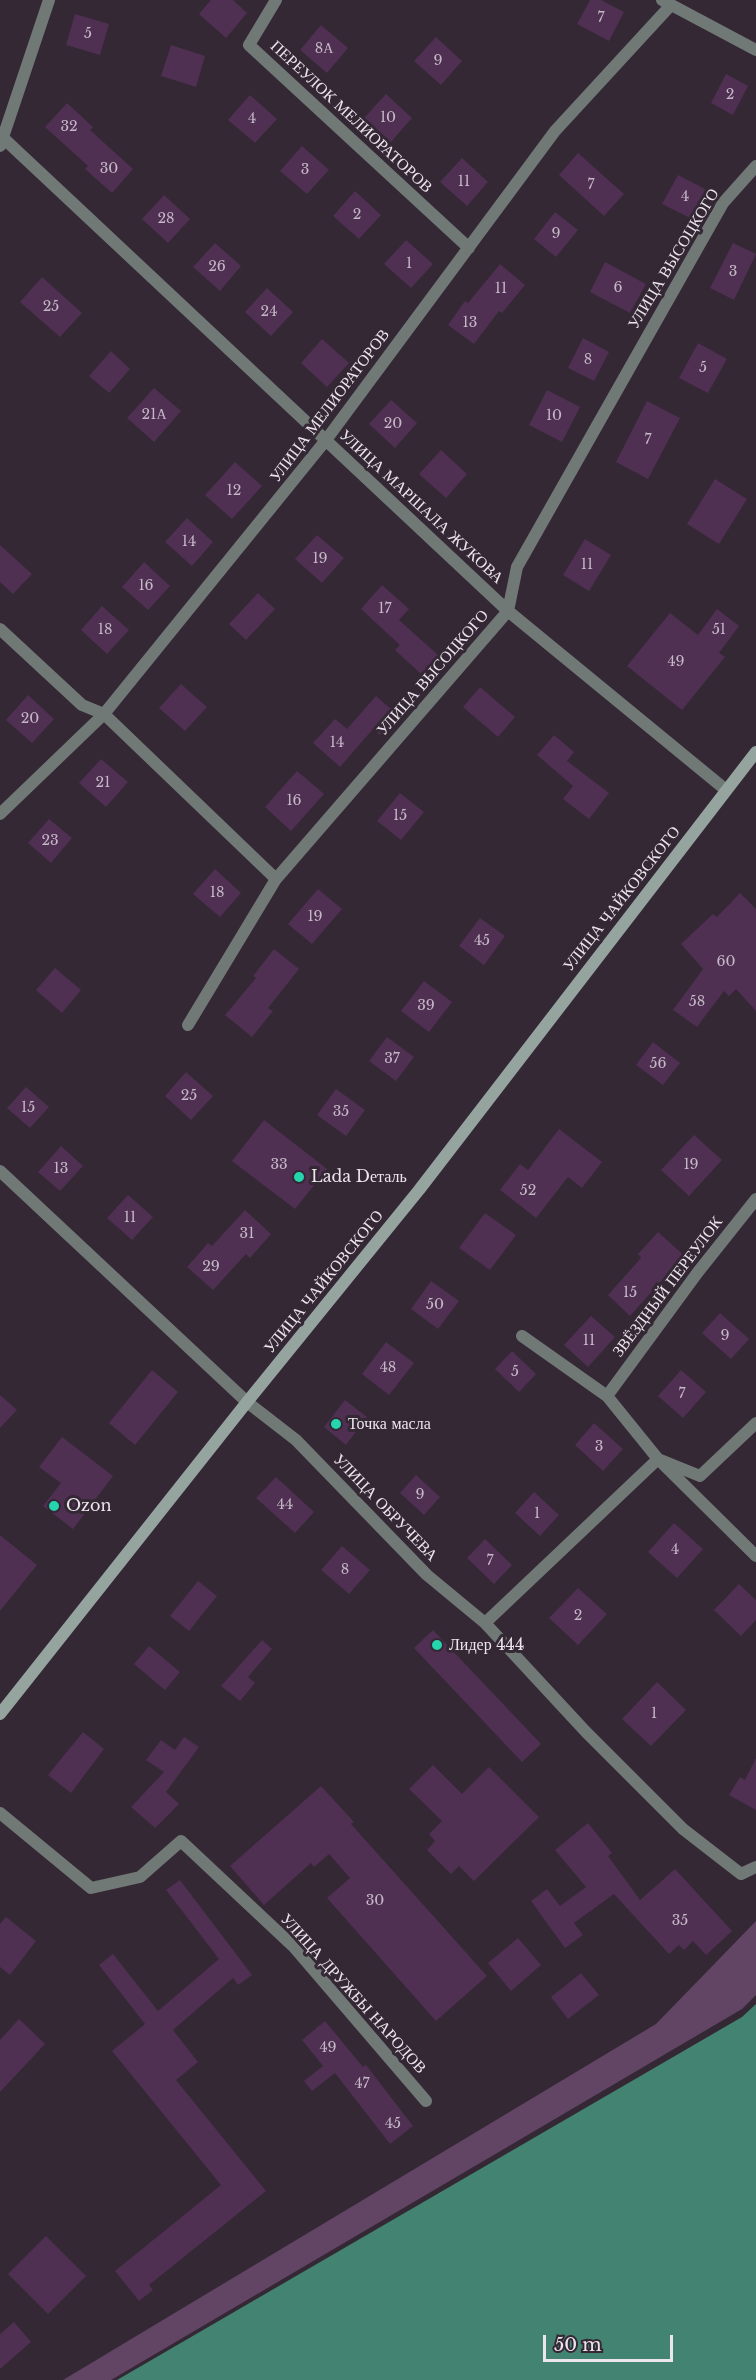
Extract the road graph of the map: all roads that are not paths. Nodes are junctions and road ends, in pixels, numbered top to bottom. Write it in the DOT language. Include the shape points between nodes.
graph roads {
  1 [pos="49,0"];
  2 [pos="276,0"];
  3 [pos="667,2"];
  4 [pos="756,50"];
  5 [pos="1,139"];
  6 [pos="756,166"];
  7 [pos="469,248"];
  8 [pos="326,441"];
  9 [pos="508,611"];
  10 [pos="0,629"];
  11 [pos="104,714"];
  12 [pos="754,758"];
  13 [pos="726,790"];
  14 [pos="0,814"];
  15 [pos="276,879"];
  16 [pos="188,1025"];
  17 [pos="0,1171"];
  18 [pos="756,1199"];
  19 [pos="522,1336"];
  20 [pos="607,1396"];
  21 [pos="248,1402"];
  22 [pos="756,1423"];
  23 [pos="658,1459"];
  24 [pos="756,1556"];
  25 [pos="485,1623"];
  26 [pos="0,1714"];
  27 [pos="0,1813"];
  28 [pos="756,1867"];
  29 [pos="426,2101"];
  1 -- 5 [label="street"];
  2 -- 7 [label="street, ПЕРЕУЛОК МЕЛИОРАТОРОВ" via="249,45"];
  3 -- 4 [label="street"];
  3 -- 7 [label="street, УЛИЦА МЕЛИОРАТОРОВ" via="555,131"];
  5 -- 8 [label="street, УЛИЦА МАРШАЛА ЖУКОВА"];
  6 -- 9 [label="street, УЛИЦА ВЫСОЦКОГО" via="723,203 517,567"];
  7 -- 8 [label="street, УЛИЦА МЕЛИОРАТОРОВ"];
  8 -- 9 [label="street, УЛИЦА МАРШАЛА ЖУКОВА"];
  8 -- 11 [label="street, УЛИЦА МЕЛИОРАТОРОВ"];
  9 -- 13 [label="street, УЛИЦА МАРШАЛА ЖУКОВА"];
  9 -- 15 [label="street, УЛИЦА ВЫСОЦКОГО"];
  10 -- 11 [label="street" via="82,705"];
  11 -- 14 [label="street, УЛИЦА МЕЛИОРАТОРОВ"];
  11 -- 15 [label="street"];
  12 -- 13 [label="main road, УЛИЦА ЧАЙКОВСКОГО"];
  13 -- 21 [label="main road, УЛИЦА ЧАЙКОВСКОГО" via="419,1190"];
  15 -- 16 [label="street, УЛИЦА ВЫСОЦКОГО"];
  17 -- 21 [label="street, УЛИЦА ОБРУЧЕВА"];
  18 -- 20 [label="street, ЗВЁЗДНЫЙ ПЕРЕУЛОК"];
  19 -- 20 [label="street"];
  20 -- 23 [label="street"];
  21 -- 25 [label="street, УЛИЦА ОБРУЧЕВА" via="296,1440 427,1575"];
  21 -- 26 [label="main road, УЛИЦА ЧАЙКОВСКОГО"];
  22 -- 23 [label="street" via="700,1476"];
  23 -- 24 [label="street"];
  23 -- 25 [label="street"];
  25 -- 28 [label="street, УЛИЦА ОБРУЧЕВА" via="586,1732 684,1829 741,1874"];
  27 -- 29 [label="street, УЛИЦА ДРУЖБЫ НАРОДОВ" via="91,1888 140,1876 181,1841 294,1947"];
}
